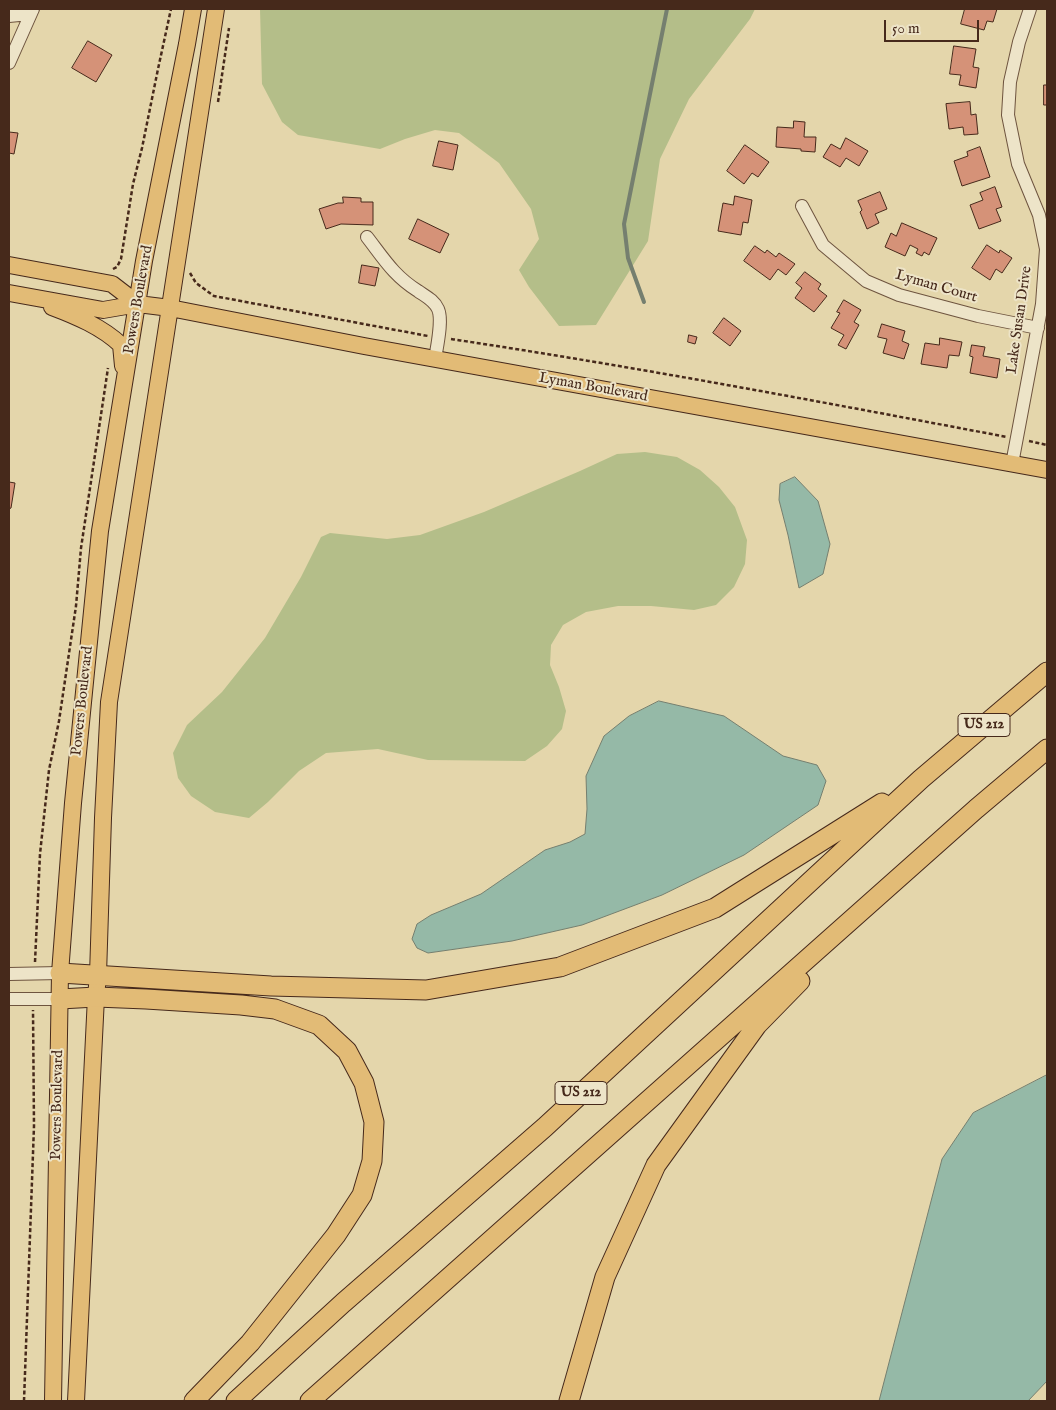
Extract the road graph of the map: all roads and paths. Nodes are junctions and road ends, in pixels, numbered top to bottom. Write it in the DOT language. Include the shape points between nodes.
graph roads {
  1 [pos="171,9"];
  2 [pos="193,9"];
  3 [pos="216,9"];
  4 [pos="1030,9"];
  5 [pos="31,11"];
  6 [pos="9,16"];
  7 [pos="9,63"];
  8 [pos="802,206"];
  9 [pos="367,237"];
  10 [pos="9,265"];
  11 [pos="111,271"];
  12 [pos="190,272"];
  13 [pos="13,294"];
  14 [pos="138,304"];
  15 [pos="170,308"];
  16 [pos="1038,328"];
  17 [pos="438,337"];
  18 [pos="436,359"];
  19 [pos="108,363"];
  20 [pos="123,393"];
  21 [pos="1017,439"];
  22 [pos="1047,445"];
  23 [pos="1012,464"];
  24 [pos="1047,470"];
  25 [pos="76,606"];
  26 [pos="1047,672"];
  27 [pos="1047,749"];
  28 [pos="921,779"];
  29 [pos="976,809"];
  30 [pos="60,973"];
  31 [pos="9,974"];
  32 [pos="98,975"];
  33 [pos="96,997"];
  34 [pos="9,999"];
  35 [pos="60,999"];
  36 [pos="54,1401"];
  37 [pos="76,1401"];
  38 [pos="194,1401"];
  39 [pos="236,1401"];
  40 [pos="310,1401"];
  41 [pos="569,1401"];
  1 -- 11 [label="path" via="133,184 121,259"];
  2 -- 14 [label="main road, Powers Boulevard"];
  3 -- 15 [label="main road, Powers Boulevard"];
  4 -- 16 [label="street, Lake Susan Drive" via="1010,82 1008,115 1018,164 1039,215 1046,249"];
  5 -- 6 [label="street"];
  5 -- 7 [label="street"];
  8 -- 16 [label="street, Lyman Court" via="823,245 866,281 899,296"];
  9 -- 17 [label="street" via="404,282 434,303 439,314"];
  10 -- 14 [label="main road" via="112,284"];
  12 -- 17 [label="path" via="196,284 214,296"];
  13 -- 14 [label="main road, Lyman Boulevard" via="103,310"];
  13 -- 20 [label="main road" via="58,310 111,335 121,345"];
  14 -- 15 [label="main road, Lyman Boulevard"];
  14 -- 20 [label="main road, Powers Boulevard"];
  15 -- 18 [label="main road, Lyman Boulevard"];
  15 -- 32 [label="main road, Powers Boulevard" via="110,702"];
  16 -- 21 [label="street, Lake Susan Drive"];
  17 -- 18 [label="street"];
  17 -- 21 [label="path" via="702,380"];
  18 -- 23 [label="main road, Lyman Boulevard"];
  19 -- 25 [label="path" via="81,548"];
  20 -- 30 [label="main road, Powers Boulevard" via="100,531"];
  21 -- 22 [label="path"];
  21 -- 23 [label="street, Lake Susan Drive"];
  23 -- 24 [label="main road, Lyman Boulevard"];
  26 -- 28 [label="highway, US 212"];
  27 -- 29 [label="highway"];
  28 -- 32 [label="highway" via="715,908 560,967 426,990 271,986"];
  28 -- 39 [label="highway, US 212" via="545,1127"];
  29 -- 40 [label="highway"];
  29 -- 41 [label="highway" via="757,1025 656,1166 605,1277"];
  30 -- 31 [label="street"];
  30 -- 32 [label="highway"];
  30 -- 35 [label="main road, Powers Boulevard"];
  32 -- 33 [label="main road, Powers Boulevard"];
  33 -- 35 [label="highway"];
  33 -- 37 [label="main road, Powers Boulevard"];
  33 -- 38 [label="highway" via="275,1009 319,1025 347,1051 364,1083 374,1122 372,1161 362,1195 336,1235 250,1344"];
  34 -- 35 [label="street"];
  35 -- 36 [label="main road, Powers Boulevard"];
}
